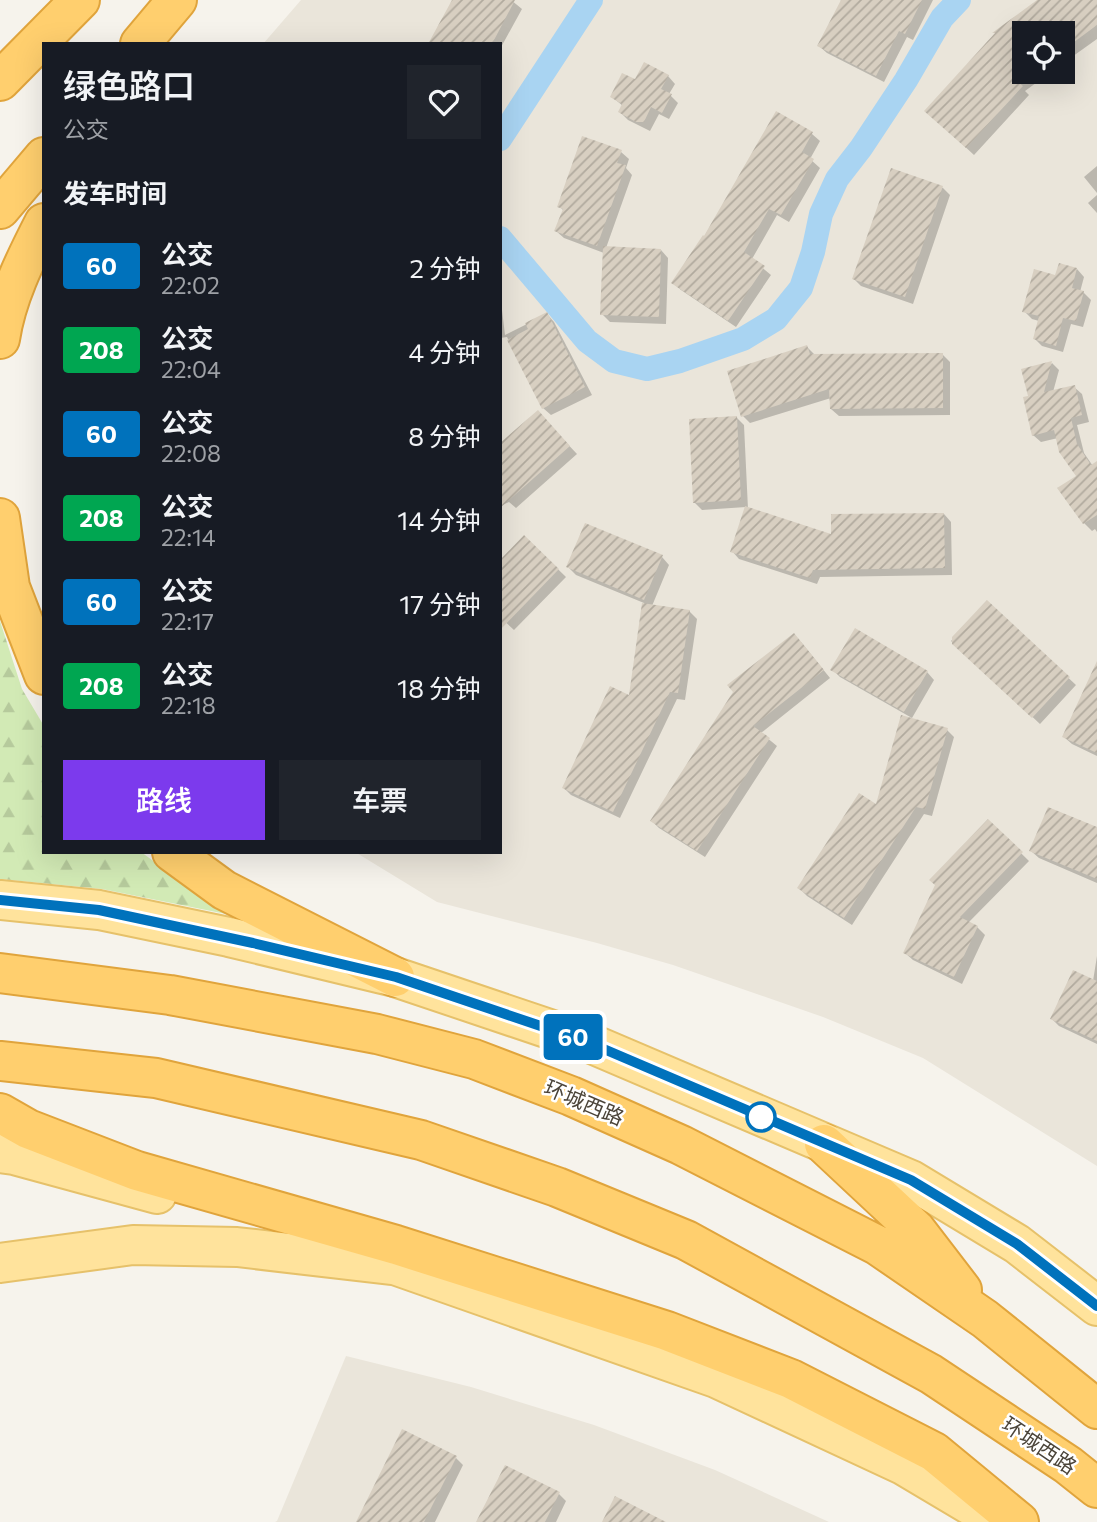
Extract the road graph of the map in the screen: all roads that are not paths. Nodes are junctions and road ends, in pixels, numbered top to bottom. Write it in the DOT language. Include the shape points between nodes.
graph roads {
  1 [pos="80,0"];
  2 [pos="88,0"];
  3 [pos="177,0"];
  4 [pos="192,0"];
  5 [pos="54,42"];
  6 [pos="142,42"];
  7 [pos="161,42"];
  8 [pos="42,57"];
  9 [pos="0,81"];
  10 [pos="0,109"];
  11 [pos="42,160"];
  12 [pos="0,209"];
  13 [pos="42,227"];
  14 [pos="0,340"];
  15 [pos="0,518"];
  16 [pos="42,670"];
  17 [pos="175,854"];
  18 [pos="0,900"];
  19 [pos="0,973"];
  20 [pos="396,977"];
  21 [pos="0,1061"];
  22 [pos="0,1113"];
  23 [pos="824,1144"];
  24 [pos="0,1153"];
  25 [pos="0,1263"];
  26 [pos="399,1266"];
  27 [pos="1097,1306"];
  28 [pos="985,1320"];
  29 [pos="1097,1409"];
  30 [pos="1097,1488"];
  31 [pos="999,1522"];
  32 [pos="1019,1522"];
  1 -- 9 [label="highway"];
  2 -- 5 [label="highway"];
  3 -- 6 [label="highway"];
  4 -- 7 [label="highway"];
  8 -- 10 [label="highway"];
  11 -- 12 [label="highway"];
  13 -- 14 [label="highway" via="3,318"];
  15 -- 16 [label="highway" via="10,587"];
  17 -- 20 [label="highway" via="224,890"];
  18 -- 20 [label="main road" via="99,910"];
  19 -- 28 [label="highway, 环城西路" via="183,998 377,1034 474,1059 681,1145 865,1238"];
  20 -- 23 [label="main road" via="585,1041"];
  21 -- 30 [label="highway, 环城西路" via="156,1078 421,1140 557,1187 686,1240 931,1374"];
  22 -- 32 [label="highway" via="28,1129 137,1171 396,1245 667,1331 792,1379 934,1452"];
  23 -- 27 [label="main road" via="911,1180 1017,1244"];
  23 -- 28 [label="highway" via="916,1230"];
  24 -- 26 [label="main road" via="238,1215"];
  25 -- 26 [label="main road" via="133,1245 237,1247"];
  26 -- 31 [label="main road" via="716,1378 903,1465"];
  28 -- 29 [label="highway, 环城西路"];
}
